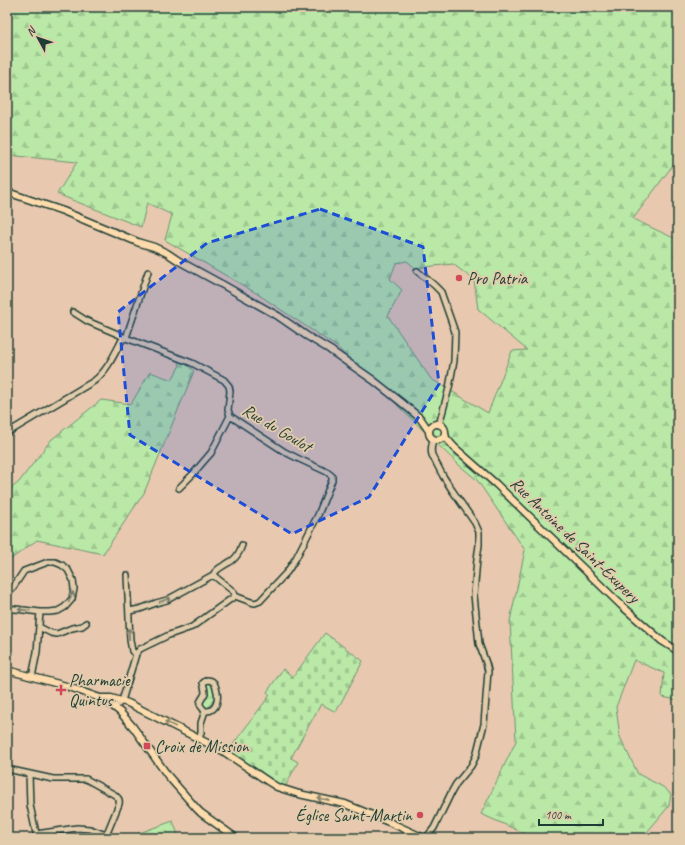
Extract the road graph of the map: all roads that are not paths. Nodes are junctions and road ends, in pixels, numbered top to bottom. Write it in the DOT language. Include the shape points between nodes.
graph roads {
  1 [pos="7,192"];
  2 [pos="417,271"];
  3 [pos="148,272"];
  4 [pos="73,312"];
  5 [pos="125,338"];
  6 [pos="230,416"];
  7 [pos="420,418"];
  8 [pos="436,425"];
  9 [pos="429,431"];
  10 [pos="7,433"];
  11 [pos="445,433"];
  12 [pos="436,440"];
  13 [pos="454,448"];
  14 [pos="179,488"];
  15 [pos="242,545"];
  16 [pos="127,575"];
  17 [pos="213,575"];
  18 [pos="7,594"];
  19 [pos="235,596"];
  20 [pos="7,608"];
  21 [pos="129,611"];
  22 [pos="40,612"];
  23 [pos="86,623"];
  24 [pos="39,627"];
  25 [pos="678,651"];
  26 [pos="136,654"];
  27 [pos="7,670"];
  28 [pos="32,677"];
  29 [pos="100,698"];
  30 [pos="122,700"];
  31 [pos="115,707"];
  32 [pos="205,711"];
  33 [pos="199,738"];
  34 [pos="7,769"];
  35 [pos="29,774"];
  36 [pos="37,836"];
  37 [pos="105,837"];
  38 [pos="236,838"];
  39 [pos="425,838"];
  1 -- 7 [label="main road" via="63,211 167,253 298,327 382,387"];
  2 -- 8 [label="street" via="441,292 454,332 454,361 449,388"];
  3 -- 5 [label="street"];
  4 -- 5 [label="street, Rue du Goulot"];
  5 -- 6 [label="street, Rue du Goulot" via="192,363 224,380 230,391"];
  5 -- 10 [label="street" via="105,371 94,381"];
  6 -- 14 [label="street" via="211,453"];
  6 -- 19 [label="street, Rue du Goulot" via="285,452 332,476 318,515 287,572 260,601 255,603"];
  7 -- 8 [label="main road"];
  7 -- 9 [label="main road"];
  8 -- 9 [label="main road"];
  8 -- 11 [label="main road" via="443,427"];
  9 -- 12 [label="main road" via="430,436"];
  11 -- 12 [label="main road" via="443,438"];
  11 -- 13 [label="main road, Rue Antoine de Saint-Exupery"];
  12 -- 13 [label="main road, Rue Antoine de Saint-Exupery"];
  12 -- 39 [label="street" via="431,447 432,455 479,532 480,545 474,595 480,644 488,671 484,724 476,756 453,788 434,828"];
  13 -- 25 [label="main road, Rue Antoine de Saint-Exupery" via="496,484 626,609 662,641"];
  15 -- 17 [label="street" via="240,552"];
  16 -- 21 [label="street"];
  17 -- 19 [label="street" via="234,592"];
  21 -- 17 [label="street, one-way" via="140,610 167,600"];
  22 -- 18 [label="street, one-way" via="58,611 72,599 74,589 70,573 55,562 24,571"];
  19 -- 26 [label="street" via="192,627 169,635 140,649"];
  22 -- 20 [label="street, one-way"];
  26 -- 21 [label="street, one-way" via="132,651 130,640"];
  22 -- 24 [label="street"];
  23 -- 24 [label="street" via="57,634"];
  24 -- 28 [label="street"];
  26 -- 30 [label="street"];
  27 -- 28 [label="main road"];
  28 -- 29 [label="main road"];
  29 -- 30 [label="main road"];
  29 -- 31 [label="main road"];
  30 -- 31 [label="street"];
  33 -- 30 [label="main road, one-way"];
  31 -- 38 [label="main road" via="197,809"];
  32 -- 32 [label="street" via="214,709 218,700 215,685 210,680 204,683 205,692 200,702"];
  32 -- 33 [label="street"];
  39 -- 33 [label="main road, one-way" via="345,804 300,794 278,786"];
  34 -- 35 [label="street"];
  35 -- 36 [label="street" via="30,805"];
  35 -- 37 [label="street" via="54,779 86,779 115,794 119,798 119,804"];
  36 -- 37 [label="street" via="77,828 90,829"];
}
